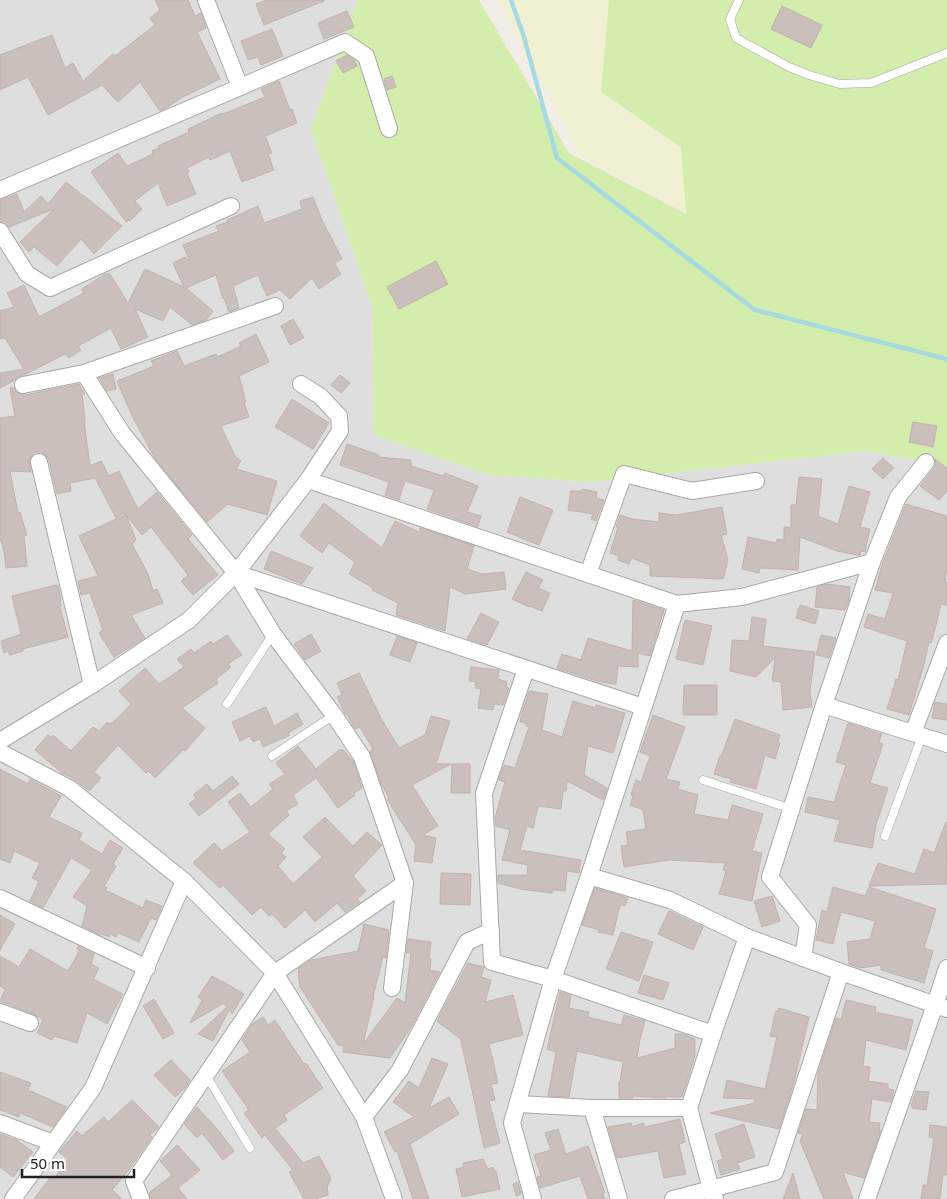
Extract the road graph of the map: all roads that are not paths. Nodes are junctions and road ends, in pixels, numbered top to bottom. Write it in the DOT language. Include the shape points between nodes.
graph roads {
  1 [pos="206,0"];
  2 [pos="739,0"];
  3 [pos="947,53"];
  4 [pos="240,87"];
  5 [pos="389,129"];
  6 [pos="0,190"];
  7 [pos="231,206"];
  8 [pos="0,231"];
  9 [pos="275,306"];
  10 [pos="84,373"];
  11 [pos="301,384"];
  12 [pos="23,385"];
  13 [pos="39,462"];
  14 [pos="926,462"];
  15 [pos="308,480"];
  16 [pos="756,481"];
  17 [pos="872,562"];
  18 [pos="236,573"];
  19 [pos="588,574"];
  20 [pos="677,604"];
  21 [pos="274,634"];
  22 [pos="947,643"];
  23 [pos="526,669"];
  24 [pos="92,685"];
  25 [pos="227,704"];
  26 [pos="824,705"];
  27 [pos="643,707"];
  28 [pos="334,715"];
  29 [pos="918,734"];
  30 [pos="0,742"];
  31 [pos="947,744"];
  32 [pos="0,752"];
  33 [pos="272,756"];
  34 [pos="703,780"];
  35 [pos="792,809"];
  36 [pos="885,836"];
  37 [pos="589,876"];
  38 [pos="184,881"];
  39 [pos="405,883"];
  40 [pos="0,898"];
  41 [pos="491,931"];
  42 [pos="747,937"];
  43 [pos="803,958"];
  44 [pos="147,968"];
  45 [pos="947,968"];
  46 [pos="841,972"];
  47 [pos="275,973"];
  48 [pos="553,979"];
  49 [pos="392,988"];
  50 [pos="941,1007"];
  51 [pos="0,1012"];
  52 [pos="30,1023"];
  53 [pos="713,1034"];
  54 [pos="206,1075"];
  55 [pos="518,1104"];
  56 [pos="592,1108"];
  57 [pos="689,1108"];
  58 [pos="364,1117"];
  59 [pos="0,1122"];
  60 [pos="53,1144"];
  61 [pos="250,1148"];
  62 [pos="713,1194"];
  63 [pos="13,1199"];
  64 [pos="141,1199"];
  65 [pos="394,1199"];
  66 [pos="533,1199"];
  67 [pos="619,1199"];
  68 [pos="673,1199"];
  69 [pos="867,1199"];
  1 -- 4 [label="street"];
  2 -- 3 [label="lane" via="730,19 736,38 789,67 840,84 871,82"];
  4 -- 5 [label="street" via="345,42 366,56"];
  4 -- 6 [label="street"];
  7 -- 8 [label="street" via="50,288 27,274"];
  9 -- 10 [label="street"];
  10 -- 12 [label="street"];
  10 -- 18 [label="street" via="122,434"];
  11 -- 15 [label="street" via="320,396 339,416 340,431"];
  13 -- 24 [label="street"];
  14 -- 17 [label="street" via="898,497"];
  15 -- 18 [label="street"];
  15 -- 19 [label="street"];
  16 -- 19 [label="street" via="692,491 624,474"];
  17 -- 20 [label="street" via="742,597"];
  17 -- 26 [label="street"];
  18 -- 21 [label="street"];
  18 -- 23 [label="street"];
  18 -- 24 [label="street" via="189,620"];
  19 -- 20 [label="street"];
  20 -- 27 [label="street"];
  21 -- 25 [label="lane"];
  21 -- 28 [label="street"];
  22 -- 29 [label="street"];
  23 -- 27 [label="street"];
  23 -- 41 [label="street" via="484,793"];
  24 -- 30 [label="street"];
  26 -- 29 [label="street"];
  26 -- 35 [label="street"];
  27 -- 37 [label="street"];
  28 -- 33 [label="lane"];
  28 -- 39 [label="street" via="362,757"];
  29 -- 31 [label="street"];
  29 -- 36 [label="lane"];
  32 -- 38 [label="street" via="70,788"];
  34 -- 35 [label="lane"];
  35 -- 43 [label="street" via="770,877 808,925"];
  37 -- 42 [label="street" via="670,900"];
  37 -- 48 [label="street"];
  38 -- 44 [label="street"];
  38 -- 47 [label="street"];
  39 -- 47 [label="street"];
  39 -- 49 [label="street"];
  40 -- 44 [label="street"];
  41 -- 48 [label="street" via="492,962"];
  41 -- 58 [label="street" via="467,942 400,1070"];
  42 -- 43 [label="street"];
  42 -- 53 [label="street"];
  43 -- 46 [label="street"];
  44 -- 60 [label="street" via="93,1088"];
  45 -- 50 [label="street"];
  46 -- 50 [label="street"];
  46 -- 62 [label="street" via="775,1172"];
  47 -- 54 [label="street"];
  47 -- 58 [label="street"];
  48 -- 53 [label="street"];
  48 -- 55 [label="street"];
  50 -- 69 [label="street"];
  51 -- 52 [label="street"];
  53 -- 57 [label="street"];
  54 -- 61 [label="lane"];
  54 -- 64 [label="street" via="134,1181"];
  55 -- 56 [label="street"];
  55 -- 66 [label="street" via="512,1123"];
  56 -- 57 [label="street"];
  56 -- 67 [label="street"];
  57 -- 62 [label="street"];
  58 -- 65 [label="street"];
  59 -- 60 [label="street"];
  60 -- 63 [label="street"];
  62 -- 68 [label="street"];
}
